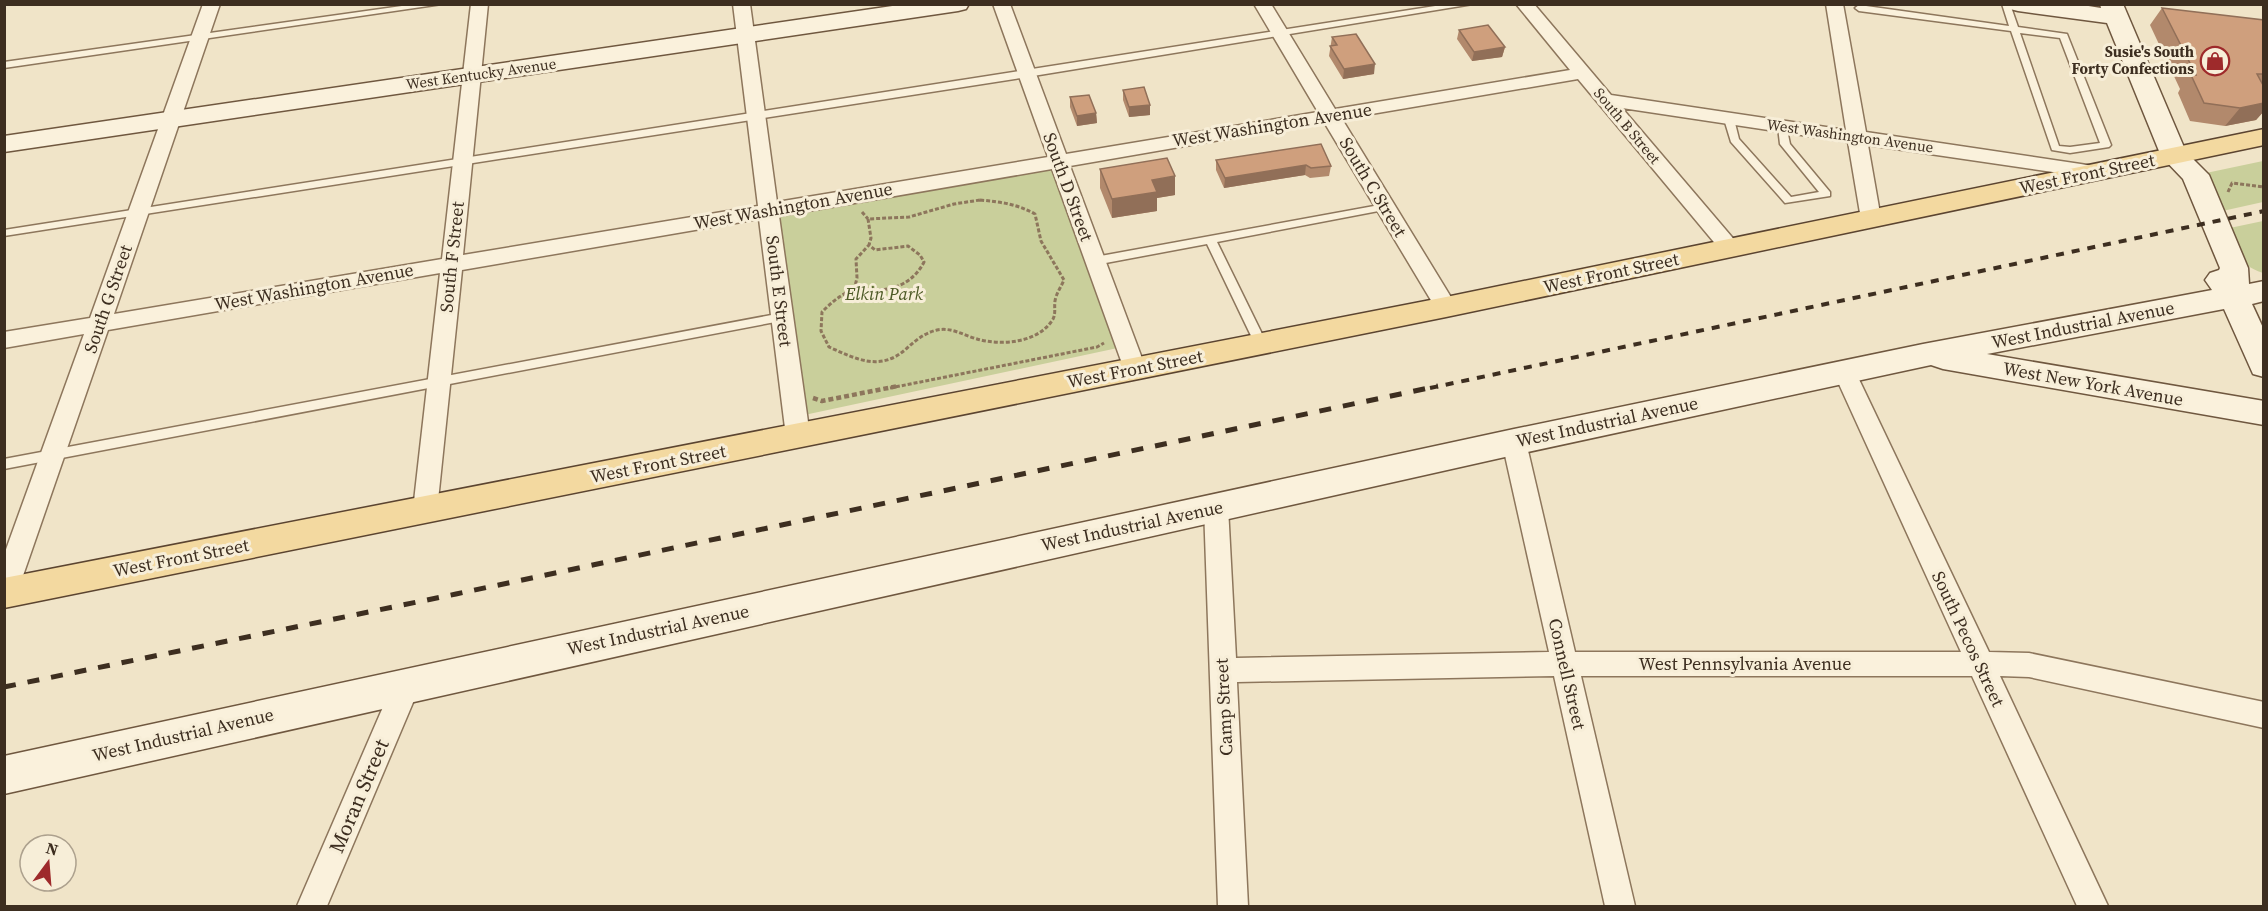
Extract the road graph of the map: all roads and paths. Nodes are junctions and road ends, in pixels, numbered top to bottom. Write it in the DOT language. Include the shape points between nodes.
graph roads {
  1 [pos="212,4"];
  2 [pos="438,4"];
  3 [pos="480,4"];
  4 [pos="741,4"];
  5 [pos="958,4"];
  6 [pos="1001,4"];
  7 [pos="1262,4"];
  8 [pos="1469,4"];
  9 [pos="1524,4"];
  10 [pos="1834,4"];
  11 [pos="2006,4"];
  12 [pos="2018,4"];
  13 [pos="1859,8"];
  14 [pos="2114,11"];
  15 [pos="2014,29"];
  16 [pos="1279,32"];
  17 [pos="745,36"];
  18 [pos="200,38"];
  19 [pos="4,65"];
  20 [pos="1582,73"];
  21 [pos="1027,74"];
  22 [pos="472,75"];
  23 [pos="1606,100"];
  24 [pos="756,115"];
  25 [pos="1330,115"];
  26 [pos="1729,118"];
  27 [pos="171,119"];
  28 [pos="1783,127"];
  29 [pos="1857,137"];
  30 [pos="2264,137"];
  31 [pos="4,144"];
  32 [pos="2174,156"];
  33 [pos="463,161"];
  34 [pos="1059,161"];
  35 [pos="2094,172"];
  36 [pos="2264,187"];
  37 [pos="854,195"];
  38 [pos="2207,204"];
  39 [pos="1385,207"];
  40 [pos="768,210"];
  41 [pos="138,213"];
  42 [pos="868,219"];
  43 [pos="1871,219"];
  44 [pos="4,233"];
  45 [pos="1210,239"];
  46 [pos="869,245"];
  47 [pos="1730,248"];
  48 [pos="1095,261"];
  49 [pos="452,263"];
  50 [pos="854,290"];
  51 [pos="2249,294"];
  52 [pos="1446,307"];
  53 [pos="782,317"];
  54 [pos="99,324"];
  55 [pos="1100,333"];
  56 [pos="4,340"];
  57 [pos="1261,344"];
  58 [pos="1923,355"];
  59 [pos="2264,366"];
  60 [pos="1135,369"];
  61 [pos="1844,371"];
  62 [pos="439,382"];
  63 [pos="811,397"];
  64 [pos="2264,413"];
  65 [pos="798,436"];
  66 [pos="1514,442"];
  67 [pos="53,455"];
  68 [pos="4,464"];
  69 [pos="1215,507"];
  70 [pos="424,510"];
  71 [pos="4,593"];
  72 [pos="1980,663"];
  73 [pos="1565,664"];
  74 [pos="1222,670"];
  75 [pos="406,686"];
  76 [pos="2264,715"];
  77 [pos="4,775"];
  78 [pos="312,906"];
  79 [pos="1233,906"];
  80 [pos="1620,906"];
  81 [pos="2093,906"];
  1 -- 18 [label="street, South G Street"];
  2 -- 18 [label="lane"];
  3 -- 22 [label="street, South F Street"];
  4 -- 17 [label="street, South E Street"];
  5 -- 17 [label="street, West Kentucky Avenue"];
  6 -- 21 [label="street, South D Street"];
  7 -- 16 [label="street, South C Street"];
  8 -- 16 [label="lane"];
  9 -- 20 [label="street, South B Street"];
  10 -- 29 [label="street"];
  11 -- 15 [label="lane"];
  12 -- 14 [label="street"];
  13 -- 15 [label="lane"];
  14 -- 32 [label="street"];
  15 -- 15 [label="lane" via="2064,36 2106,145 2055,148"];
  16 -- 21 [label="lane"];
  16 -- 25 [label="street, South C Street"];
  17 -- 22 [label="street, West Kentucky Avenue"];
  17 -- 24 [label="street, South E Street"];
  18 -- 19 [label="lane"];
  18 -- 27 [label="street, South G Street"];
  20 -- 23 [label="street, South B Street"];
  20 -- 25 [label="street, West Washington Avenue"];
  21 -- 24 [label="lane"];
  21 -- 34 [label="street, South D Street"];
  22 -- 27 [label="street, West Kentucky Avenue"];
  22 -- 33 [label="street, South F Street"];
  23 -- 26 [label="street, West Washington Avenue"];
  23 -- 47 [label="street, South B Street"];
  24 -- 33 [label="lane"];
  24 -- 40 [label="street, South E Street"];
  25 -- 34 [label="street, West Washington Avenue"];
  25 -- 39 [label="street, South C Street"];
  26 -- 28 [label="street, West Washington Avenue"];
  26 -- 28 [label="lane" via="1734,140 1789,201 1826,194 1785,144"];
  27 -- 31 [label="street, West Kentucky Avenue"];
  27 -- 41 [label="street, South G Street"];
  28 -- 29 [label="street, West Washington Avenue"];
  29 -- 35 [label="street, West Washington Avenue"];
  29 -- 43 [label="street"];
  30 -- 32 [label="main road, West Front Street"];
  32 -- 35 [label="main road, West Front Street"];
  32 -- 38 [label="street" via="2195,175"];
  32 -- 51 [label="street" via="2172,177 2211,270"];
  33 -- 41 [label="lane"];
  33 -- 49 [label="street, South F Street"];
  34 -- 37 [label="street, West Washington Avenue"];
  34 -- 48 [label="street, South D Street"];
  35 -- 43 [label="main road, West Front Street"];
  36 -- 38 [label="path" via="2232,183 2225,200"];
  37 -- 40 [label="street, West Washington Avenue"];
  37 -- 42 [label="path"];
  38 -- 51 [label="street"];
  39 -- 45 [label="lane"];
  39 -- 52 [label="street, South C Street"];
  40 -- 49 [label="street, West Washington Avenue"];
  40 -- 53 [label="street, South E Street"];
  41 -- 44 [label="lane"];
  41 -- 54 [label="street, South G Street"];
  42 -- 46 [label="path"];
  42 -- 50 [label="path" via="909,217 981,200 1020,206 1035,214 1035,229 1043,249 1064,280 1054,318 1042,332 1003,343 941,329 927,332 894,359 874,362 829,347 821,331 822,312 837,297"];
  43 -- 47 [label="main road, West Front Street"];
  45 -- 48 [label="lane"];
  45 -- 57 [label="lane"];
  46 -- 50 [label="path" via="856,260"];
  46 -- 50 [label="path" via="875,250 908,246 924,262 920,273 903,284 880,290"];
  47 -- 52 [label="main road, West Front Street"];
  48 -- 60 [label="street, South D Street"];
  49 -- 54 [label="street, West Washington Avenue"];
  49 -- 62 [label="street, South F Street"];
  51 -- 58 [label="street, West Industrial Avenue"];
  51 -- 59 [label="street"];
  52 -- 57 [label="main road, West Front Street"];
  53 -- 62 [label="lane"];
  53 -- 65 [label="street, South E Street"];
  54 -- 56 [label="street, West Washington Avenue"];
  54 -- 67 [label="street, South G Street"];
  55 -- 63 [label="path" via="1104,344 1097,347 822,401"];
  57 -- 60 [label="main road, West Front Street"];
  58 -- 61 [label="street, West Industrial Avenue"];
  58 -- 64 [label="street, West New York Avenue"];
  60 -- 65 [label="main road, West Front Street"];
  61 -- 66 [label="street, West Industrial Avenue"];
  61 -- 72 [label="street, South Pecos Street"];
  62 -- 67 [label="lane"];
  62 -- 70 [label="street, South F Street"];
  65 -- 70 [label="main road, West Front Street"];
  66 -- 69 [label="street, West Industrial Avenue"];
  66 -- 73 [label="street, Connell Street"];
  67 -- 68 [label="lane"];
  67 -- 71 [label="street, South G Street"];
  69 -- 74 [label="street, Camp Street"];
  69 -- 75 [label="street, West Industrial Avenue"];
  70 -- 71 [label="main road, West Front Street"];
  72 -- 73 [label="street, West Pennsylvania Avenue"];
  72 -- 76 [label="street, West Pennsylvania Avenue" via="2029,665"];
  72 -- 81 [label="street, South Pecos Street"];
  73 -- 74 [label="street, West Pennsylvania Avenue"];
  73 -- 80 [label="street, Connell Street"];
  74 -- 79 [label="street, Camp Street"];
  75 -- 77 [label="street, West Industrial Avenue"];
  75 -- 78 [label="street, Moran Street"];
}
